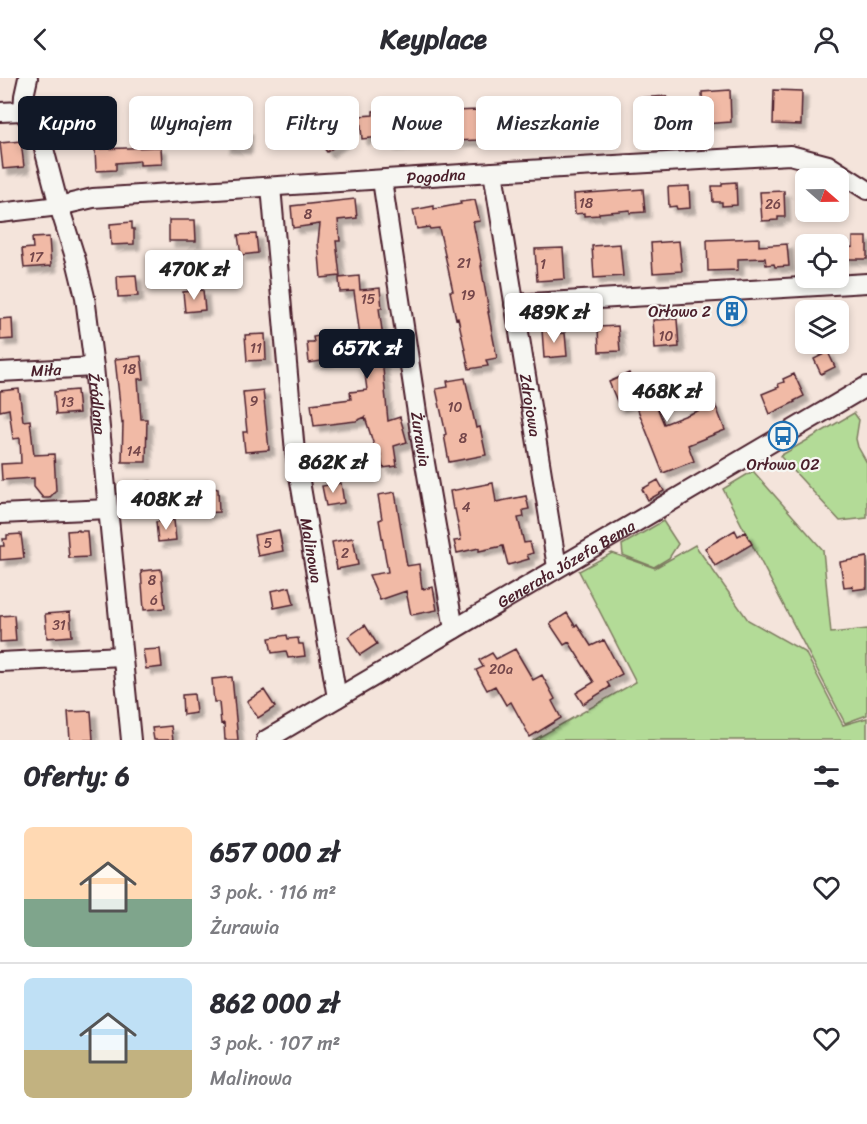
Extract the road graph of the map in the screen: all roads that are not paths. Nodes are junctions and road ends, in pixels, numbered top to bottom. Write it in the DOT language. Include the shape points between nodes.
graph roads {
  1 [pos="28,78"];
  2 [pos="24,96"];
  3 [pos="18,111"];
  4 [pos="0,112"];
  5 [pos="44,150"];
  6 [pos="493,171"];
  7 [pos="382,180"];
  8 [pos="271,187"];
  9 [pos="866,188"];
  10 [pos="59,206"];
  11 [pos="0,213"];
  12 [pos="867,283"];
  13 [pos="514,304"];
  14 [pos="94,367"];
  15 [pos="0,372"];
  16 [pos="867,386"];
  17 [pos="108,509"];
  18 [pos="0,514"];
  19 [pos="557,567"];
  20 [pos="454,629"];
  21 [pos="123,656"];
  22 [pos="0,662"];
  23 [pos="337,698"];
  24 [pos="131,740"];
  25 [pos="266,740"];
  1 -- 2 [label="street"];
  3 -- 4 [label="street"];
  5 -- 10 [label="street, Źródlana"];
  6 -- 7 [label="street, Pogodna"];
  6 -- 9 [label="street, Pogodna" via="790,155 828,165"];
  6 -- 13 [label="street, Zdrojowa"];
  7 -- 8 [label="street, Pogodna"];
  7 -- 20 [label="street, Żurawia"];
  8 -- 10 [label="street, Pogodna" via="93,198"];
  8 -- 23 [label="street, Malinowa" via="295,452"];
  10 -- 11 [label="street, Pogodna"];
  10 -- 14 [label="street, Źródlana" via="85,297"];
  12 -- 13 [label="street"];
  13 -- 19 [label="street, Zdrojowa"];
  14 -- 15 [label="street, Miła"];
  14 -- 17 [label="street, Źródlana"];
  16 -- 19 [label="street, Generała Józefa Bema"];
  17 -- 18 [label="street"];
  17 -- 21 [label="street, Źródlana"];
  19 -- 20 [label="street, Generała Józefa Bema"];
  20 -- 23 [label="street, Generała Józefa Bema"];
  21 -- 22 [label="street"];
  21 -- 24 [label="street, Źródlana"];
  23 -- 25 [label="street, Generała Józefa Bema"];
}
